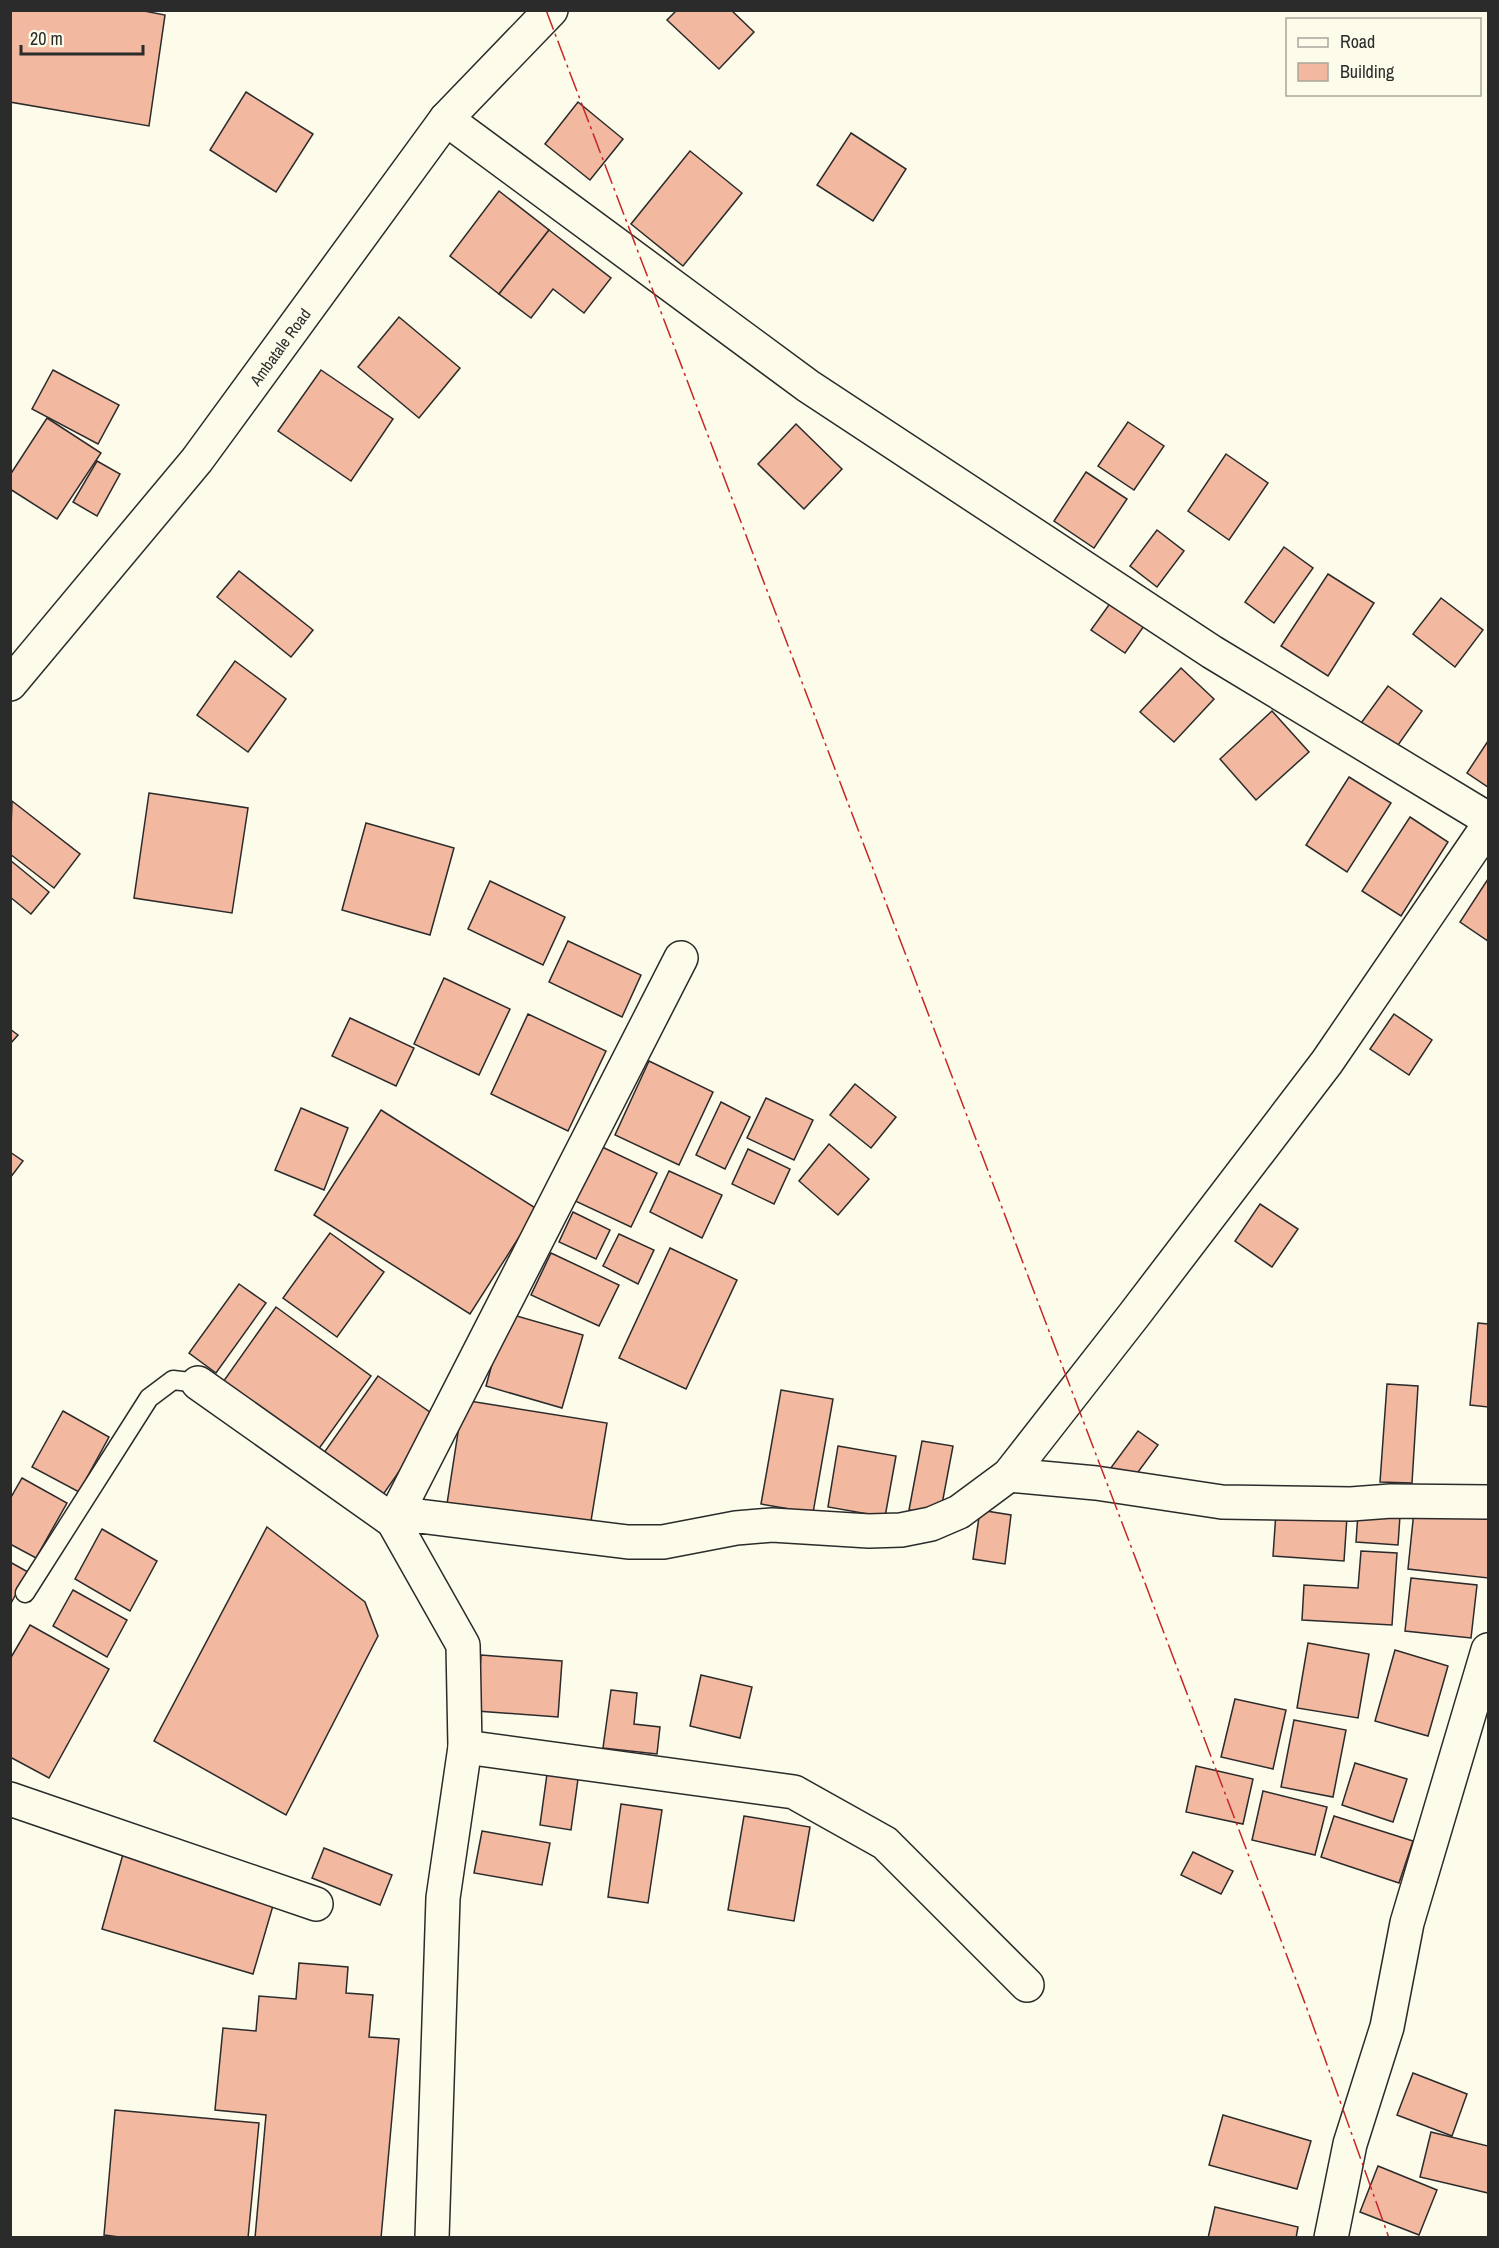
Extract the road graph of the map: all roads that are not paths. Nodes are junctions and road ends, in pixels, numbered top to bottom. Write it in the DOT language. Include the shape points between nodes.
graph roads {
  1 [pos="550,10"];
  2 [pos="446,119"];
  3 [pos="10,684"];
  4 [pos="1488,819"];
  5 [pos="1488,826"];
  6 [pos="681,958"];
  7 [pos="198,1383"];
  8 [pos="1009,1474"];
  9 [pos="1488,1502"];
  10 [pos="393,1521"];
  11 [pos="25,1593"];
  12 [pos="1488,1650"];
  13 [pos="465,1747"];
  14 [pos="10,1799"];
  15 [pos="316,1904"];
  16 [pos="1027,1985"];
  17 [pos="432,2238"];
  18 [pos="1331,2238"];
  1 -- 2 [label="street, Ambatale Road"];
  2 -- 3 [label="street, Ambatale Road" via="197,460"];
  2 -- 4 [label="street" via="808,386 1212,652"];
  5 -- 8 [label="street" via="1327,1062"];
  6 -- 10 [label="street"];
  7 -- 10 [label="street"];
  7 -- 11 [label="lane" via="173,1380 149,1398"];
  8 -- 9 [label="street" via="1222,1502"];
  8 -- 10 [label="street" via="959,1512 931,1524 901,1530 772,1526 736,1528 663,1542 628,1542 419,1516"];
  10 -- 13 [label="street" via="463,1645"];
  12 -- 18 [label="street" via="1407,1923 1387,2027 1350,2144"];
  13 -- 16 [label="street" via="794,1792 885,1843"];
  13 -- 17 [label="street" via="443,1898"];
  14 -- 15 [label="street"];
}
